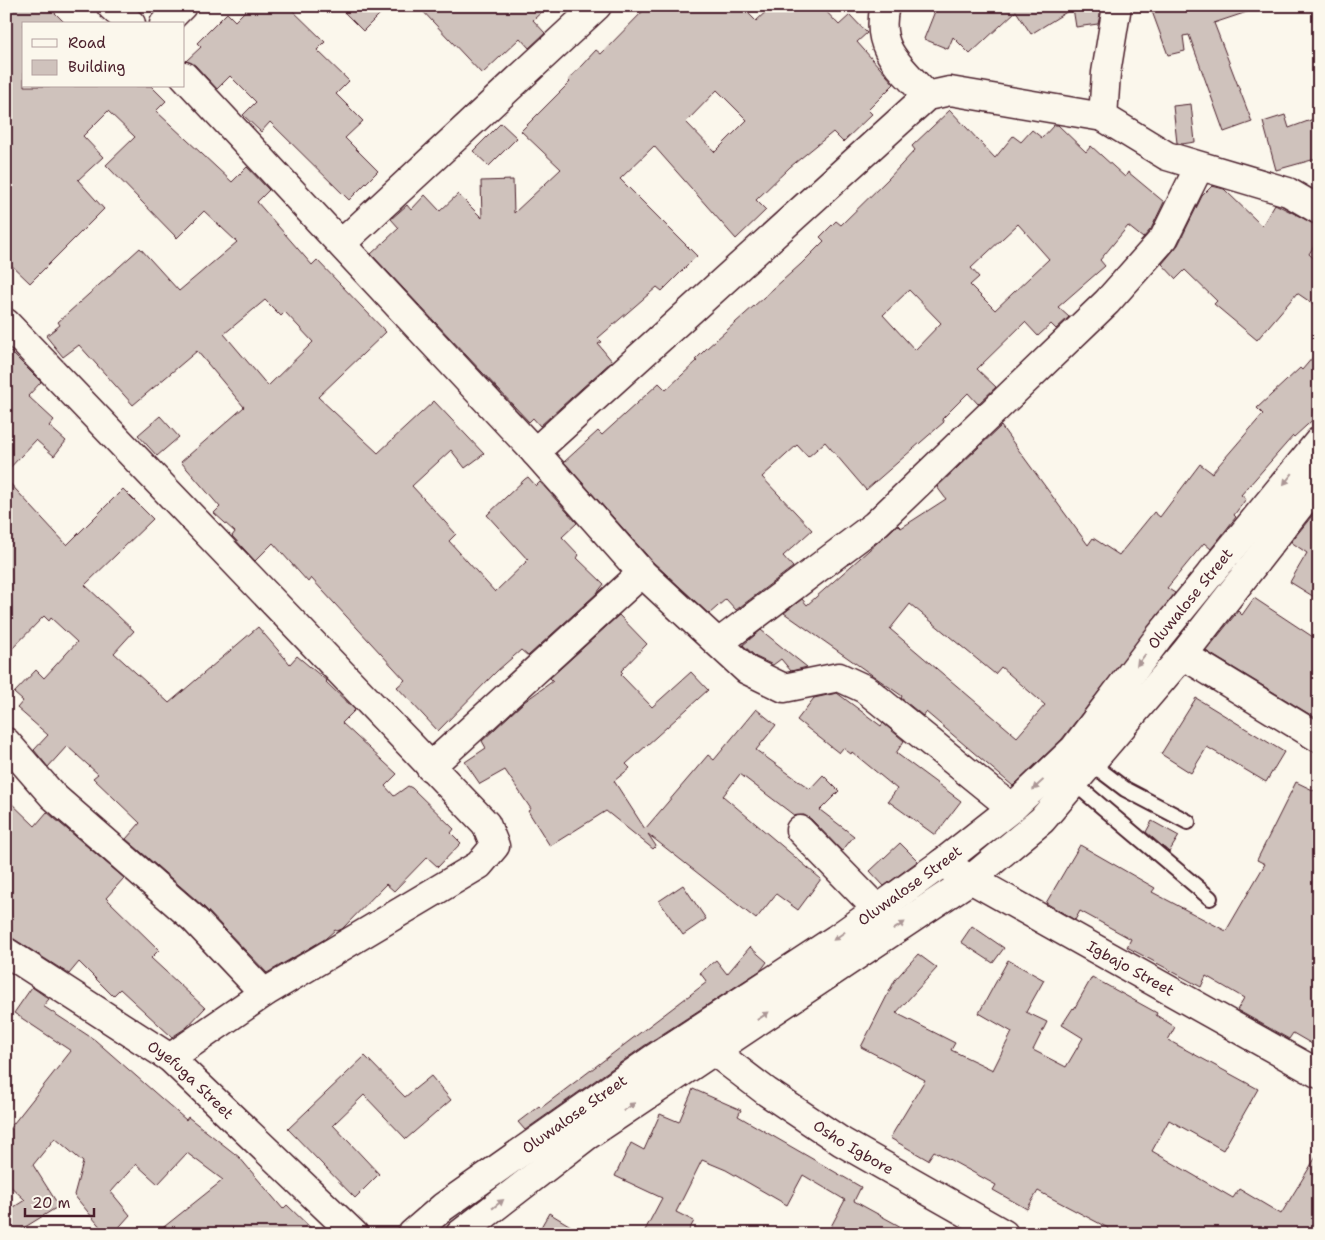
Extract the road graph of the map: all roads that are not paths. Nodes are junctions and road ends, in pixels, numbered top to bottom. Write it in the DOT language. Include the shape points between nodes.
graph roads {
  1 [pos="112,6"];
  2 [pos="182,6"];
  3 [pos="597,6"];
  4 [pos="885,6"];
  5 [pos="1117,6"];
  6 [pos="130,22"];
  7 [pos="166,22"];
  8 [pos="185,77"];
  9 [pos="927,96"];
  10 [pos="1102,117"];
  11 [pos="1199,167"];
  12 [pos="1319,210"];
  13 [pos="342,243"];
  14 [pos="6,323"];
  15 [pos="1319,442"];
  16 [pos="535,452"];
  17 [pos="1319,481"];
  18 [pos="642,573"];
  19 [pos="720,642"];
  20 [pos="1183,655"];
  21 [pos="1319,738"];
  22 [pos="6,742"];
  23 [pos="430,767"];
  24 [pos="1083,774"];
  25 [pos="1012,808"];
  26 [pos="1188,822"];
  27 [pos="800,830"];
  28 [pos="942,863"];
  29 [pos="971,879"];
  30 [pos="1210,898"];
  31 [pos="877,909"];
  32 [pos="6,952"];
  33 [pos="264,994"];
  34 [pos="712,1050"];
  35 [pos="170,1058"];
  36 [pos="661,1069"];
  37 [pos="1319,1074"];
  38 [pos="354,1234"];
  39 [pos="412,1234"];
  40 [pos="460,1234"];
  41 [pos="1004,1234"];
  1 -- 6 [label="street"];
  2 -- 7 [label="street"];
  3 -- 13 [label="street"];
  4 -- 9 [label="street" via="881,21 882,38 890,56"];
  5 -- 10 [label="street"];
  8 -- 13 [label="street"];
  9 -- 10 [label="street" via="950,92"];
  9 -- 16 [label="street"];
  10 -- 11 [label="street" via="1167,156"];
  11 -- 12 [label="street" via="1288,192"];
  11 -- 19 [label="street" via="1164,238 1107,302 874,525"];
  13 -- 16 [label="street"];
  14 -- 23 [label="street"];
  15 -- 25 [label="street, Oluwalose Street, one-way" via="1158,638 1074,749"];
  16 -- 18 [label="street"];
  17 -- 20 [label="street, Oluwalose Street"];
  18 -- 19 [label="street"];
  18 -- 23 [label="street"];
  19 -- 25 [label="street" via="747,670 784,688 839,677 865,689"];
  20 -- 21 [label="street"];
  20 -- 24 [label="street, Oluwalose Street"];
  22 -- 33 [label="street" via="53,796 194,918"];
  23 -- 33 [label="street" via="486,824 495,846 479,865"];
  24 -- 26 [label="lane" via="1125,789"];
  24 -- 29 [label="street, Oluwalose Street" via="1042,820"];
  24 -- 30 [label="lane"];
  25 -- 28 [label="street, Oluwalose Street"];
  27 -- 31 [label="street"];
  28 -- 29 [label="street, Igbajo Street"];
  28 -- 31 [label="street, Oluwalose Street"];
  34 -- 29 [label="street, Oluwalose Street, one-way"];
  29 -- 37 [label="street, Igbajo Street"];
  31 -- 36 [label="street, Oluwalose Street, one-way"];
  32 -- 35 [label="street, Oyefuga Street"];
  33 -- 35 [label="street"];
  34 -- 36 [label="street, Oluwalose Street"];
  34 -- 41 [label="street, Osho Igbore" via="767,1092 842,1142"];
  35 -- 38 [label="street, Oyefuga Street"];
  36 -- 39 [label="street, Oluwalose Street" via="443,1207"];
  40 -- 36 [label="street, Oluwalose Street, one-way" via="588,1135"];
}
